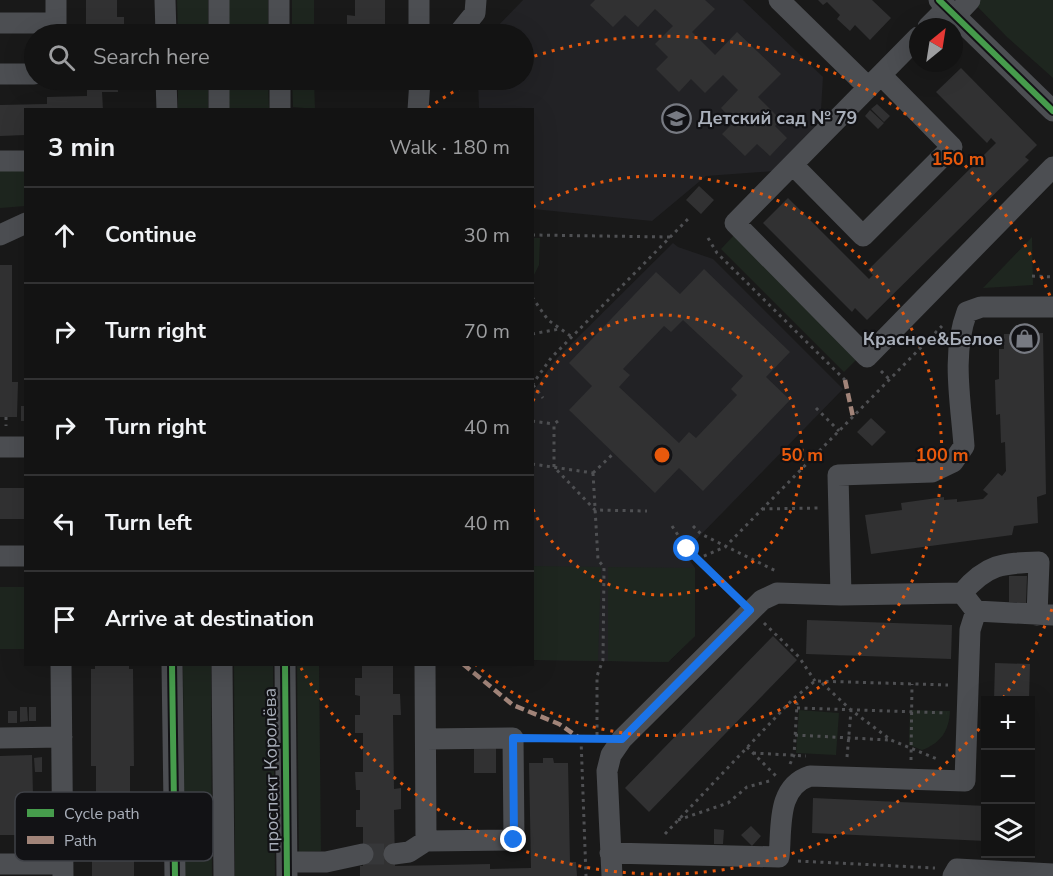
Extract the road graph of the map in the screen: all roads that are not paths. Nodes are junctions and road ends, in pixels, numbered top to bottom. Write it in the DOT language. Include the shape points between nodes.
graph roads {
  1 [pos="56,0"];
  2 [pos="165,0"];
  3 [pos="219,0"];
  4 [pos="279,0"];
  5 [pos="419,0"];
  6 [pos="476,0"];
  7 [pos="779,0"];
  8 [pos="970,0"];
  9 [pos="947,8"];
  10 [pos="0,23"];
  11 [pos="56,24"];
  12 [pos="166,24"];
  13 [pos="219,24"];
  14 [pos="279,24"];
  15 [pos="419,24"];
  16 [pos="466,24"];
  17 [pos="24,26"];
  18 [pos="909,46"];
  19 [pos="0,74"];
  20 [pos="24,74"];
  21 [pos="874,81"];
  22 [pos="166,90"];
  23 [pos="219,90"];
  24 [pos="280,90"];
  25 [pos="419,90"];
  26 [pos="167,108"];
  27 [pos="219,108"];
  28 [pos="280,108"];
  29 [pos="418,108"];
  30 [pos="1053,111"];
  31 [pos="0,161"];
  32 [pos="24,161"];
  33 [pos="794,166"];
  34 [pos="1053,167"];
  35 [pos="24,224"];
  36 [pos="0,235"];
  37 [pos="1053,307"];
  38 [pos="0,447"];
  39 [pos="24,447"];
  40 [pos="0,556"];
  41 [pos="24,556"];
  42 [pos="962,593"];
  43 [pos="841,595"];
  44 [pos="976,611"];
  45 [pos="1045,615"];
  46 [pos="61,666"];
  47 [pos="172,666"];
  48 [pos="222,666"];
  49 [pos="285,666"];
  50 [pos="425,666"];
  51 [pos="62,737"];
  52 [pos="0,738"];
  53 [pos="426,739"];
  54 [pos="62,792"];
  55 [pos="174,792"];
  56 [pos="426,841"];
  57 [pos="610,853"];
  58 [pos="363,854"];
  59 [pos="394,854"];
  60 [pos="175,861"];
  61 [pos="0,864"];
  62 [pos="287,869"];
  63 [pos="63,870"];
  64 [pos="955,872"];
  65 [pos="1053,874"];
  66 [pos="175,876"];
  67 [pos="224,876"];
  68 [pos="612,876"];
  1 -- 11 [label="street"];
  2 -- 12 [label="street"];
  3 -- 13 [label="street"];
  4 -- 14 [label="street"];
  5 -- 15 [label="street"];
  6 -- 16 [label="street" via="475,13"];
  7 -- 21 [label="street"];
  8 -- 9 [label="street"];
  9 -- 30 [label="street"];
  10 -- 17 [label="street"];
  18 -- 21 [label="street"];
  19 -- 20 [label="street"];
  21 -- 33 [label="street"];
  21 -- 33 [label="street" via="952,147 863,236"];
  22 -- 26 [label="street"];
  23 -- 27 [label="street"];
  24 -- 28 [label="street"];
  25 -- 29 [label="street"];
  31 -- 32 [label="street"];
  33 -- 34 [label="street" via="735,223 867,357"];
  35 -- 36 [label="street"];
  37 -- 43 [label="street" via="981,307 967,312 958,358 964,446 952,462 932,472 838,475"];
  38 -- 39 [label="street"];
  40 -- 41 [label="street"];
  42 -- 43 [label="street"];
  42 -- 44 [label="street"];
  42 -- 45 [label="street" via="978,574 1007,562 1039,562"];
  43 -- 57 [label="street" via="777,593 762,600 622,739 611,755 607,771"];
  44 -- 45 [label="street"];
  44 -- 57 [label="street" via="970,630 965,782 810,776 785,779 779,857"];
  46 -- 51 [label="street"];
  47 -- 55 [label="street"];
  48 -- 67 [label="street"];
  49 -- 62 [label="street, проспект Королёва"];
  50 -- 53 [label="street"];
  51 -- 52 [label="street"];
  51 -- 54 [label="street"];
  53 -- 56 [label="street"];
  53 -- 56 [label="street" via="513,738 514,840"];
  56 -- 59 [label="street" via="409,852"];
  57 -- 68 [label="street"];
  58 -- 62 [label="street"];
  60 -- 66 [label="street"];
  61 -- 63 [label="street"];
  64 -- 65 [label="street"];
}
